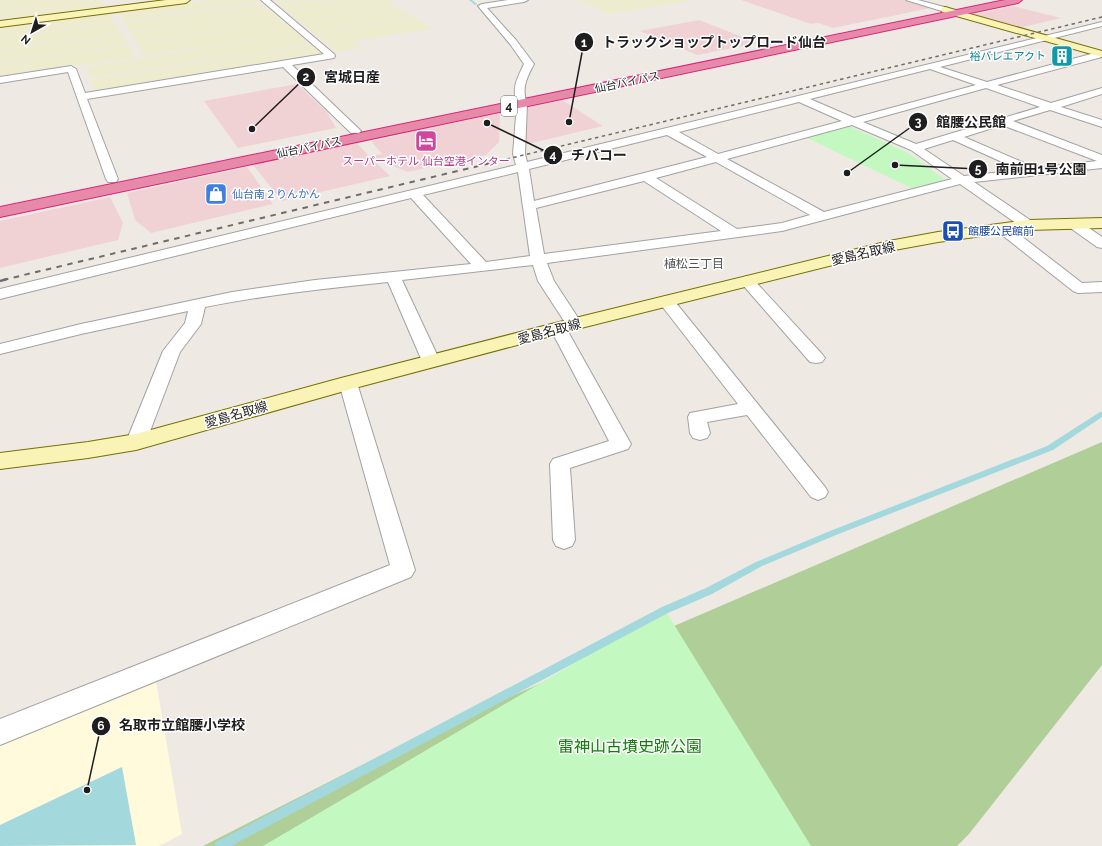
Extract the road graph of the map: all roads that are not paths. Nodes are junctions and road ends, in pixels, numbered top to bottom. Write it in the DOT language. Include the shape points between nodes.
graph roads {
  1 [pos="186,0"];
  2 [pos="265,0"];
  3 [pos="524,0"];
  4 [pos="910,0"];
  5 [pos="994,0"];
  6 [pos="1018,0"];
  7 [pos="945,10"];
  8 [pos="957,13"];
  9 [pos="0,24"];
  10 [pos="1101,25"];
  11 [pos="1047,38"];
  12 [pos="1102,54"];
  13 [pos="285,63"];
  14 [pos="932,67"];
  15 [pos="0,80"];
  16 [pos="987,86"];
  17 [pos="1102,91"];
  18 [pos="82,97"];
  19 [pos="801,99"];
  20 [pos="520,100"];
  21 [pos="1048,107"];
  22 [pos="1002,121"];
  23 [pos="852,122"];
  24 [pos="1102,124"];
  25 [pos="355,131"];
  26 [pos="669,131"];
  27 [pos="953,136"];
  28 [pos="915,148"];
  29 [pos="716,158"];
  30 [pos="1102,159"];
  31 [pos="1102,164"];
  32 [pos="523,167"];
  33 [pos="1034,172"];
  34 [pos="646,177"];
  35 [pos="112,179"];
  36 [pos="961,180"];
  37 [pos="414,193"];
  38 [pos="0,202"];
  39 [pos="529,206"];
  40 [pos="0,212"];
  41 [pos="821,216"];
  42 [pos="1102,223"];
  43 [pos="1074,224"];
  44 [pos="1028,225"];
  45 [pos="1002,228"];
  46 [pos="734,233"];
  47 [pos="1102,244"];
  48 [pos="538,259"];
  49 [pos="482,267"];
  50 [pos="393,276"];
  51 [pos="748,281"];
  52 [pos="1102,287"];
  53 [pos="0,294"];
  54 [pos="666,301"];
  55 [pos="198,303"];
  56 [pos="566,326"];
  57 [pos="0,349"];
  58 [pos="816,358"];
  59 [pos="431,361"];
  60 [pos="348,383"];
  61 [pos="752,408"];
  62 [pos="700,433"];
  63 [pos="136,442"];
  64 [pos="0,461"];
  65 [pos="818,492"];
  66 [pos="564,540"];
  67 [pos="0,732"];
  1 -- 9 [label="main road"];
  2 -- 13 [label="street" via="331,56"];
  3 -- 20 [label="street" via="482,6 520,48 529,64 520,82"];
  4 -- 7 [label="street"];
  5 -- 7 [label="highway, 仙台バイパス / 4"];
  6 -- 8 [label="highway, 仙台バイパス / 4"];
  7 -- 8 [label="main road"];
  7 -- 20 [label="highway, 仙台バイパス / 4"];
  8 -- 11 [label="main road"];
  8 -- 20 [label="highway, 仙台バイパス / 4"];
  10 -- 11 [label="street"];
  11 -- 12 [label="main road"];
  11 -- 14 [label="street"];
  12 -- 16 [label="street"];
  13 -- 18 [label="street"];
  13 -- 25 [label="street"];
  14 -- 16 [label="street"];
  14 -- 19 [label="street"];
  15 -- 18 [label="street" via="71,69"];
  16 -- 21 [label="street"];
  16 -- 23 [label="street"];
  17 -- 21 [label="street"];
  18 -- 35 [label="street"];
  19 -- 23 [label="street"];
  19 -- 26 [label="street"];
  20 -- 25 [label="highway, 仙台バイパス / 4"];
  20 -- 32 [label="street" via="519,149"];
  20 -- 40 [label="highway, 仙台バイパス / 4"];
  21 -- 22 [label="street"];
  21 -- 24 [label="street"];
  22 -- 27 [label="street"];
  22 -- 30 [label="street"];
  23 -- 28 [label="street"];
  23 -- 29 [label="street"];
  25 -- 35 [label="highway, 仙台バイパス / 4"];
  26 -- 29 [label="street"];
  26 -- 32 [label="street"];
  27 -- 28 [label="street"];
  27 -- 33 [label="street"];
  28 -- 36 [label="street"];
  29 -- 34 [label="street"];
  29 -- 41 [label="street"];
  31 -- 33 [label="street"];
  32 -- 37 [label="street"];
  32 -- 39 [label="street"];
  33 -- 36 [label="street"];
  34 -- 39 [label="street"];
  34 -- 46 [label="street"];
  35 -- 38 [label="highway, 仙台バイパス / 4"];
  36 -- 41 [label="street"];
  36 -- 44 [label="street"];
  37 -- 49 [label="street"];
  37 -- 53 [label="street"];
  39 -- 48 [label="street"];
  41 -- 46 [label="street" via="782,227"];
  42 -- 43 [label="main road, 愛島名取線"];
  43 -- 44 [label="main road, 愛島名取線"];
  43 -- 47 [label="street"];
  44 -- 45 [label="main road, 愛島名取線"];
  45 -- 51 [label="main road, 愛島名取線" via="889,246"];
  45 -- 52 [label="street" via="1078,288"];
  46 -- 48 [label="street"];
  48 -- 49 [label="street"];
  48 -- 56 [label="street"];
  49 -- 50 [label="street"];
  50 -- 55 [label="street"];
  50 -- 59 [label="street"];
  51 -- 54 [label="main road, 愛島名取線"];
  51 -- 58 [label="street"];
  54 -- 56 [label="main road, 愛島名取線"];
  54 -- 61 [label="street"];
  55 -- 57 [label="street"];
  55 -- 63 [label="street" via="193,324 172,351"];
  56 -- 59 [label="main road, 愛島名取線"];
  56 -- 66 [label="street" via="622,444 560,464"];
  59 -- 60 [label="main road, 愛島名取線"];
  60 -- 63 [label="main road, 愛島名取線"];
  60 -- 67 [label="street" via="403,570"];
  61 -- 62 [label="street" via="697,417"];
  61 -- 65 [label="street"];
  63 -- 64 [label="main road, 愛島名取線"];
}
